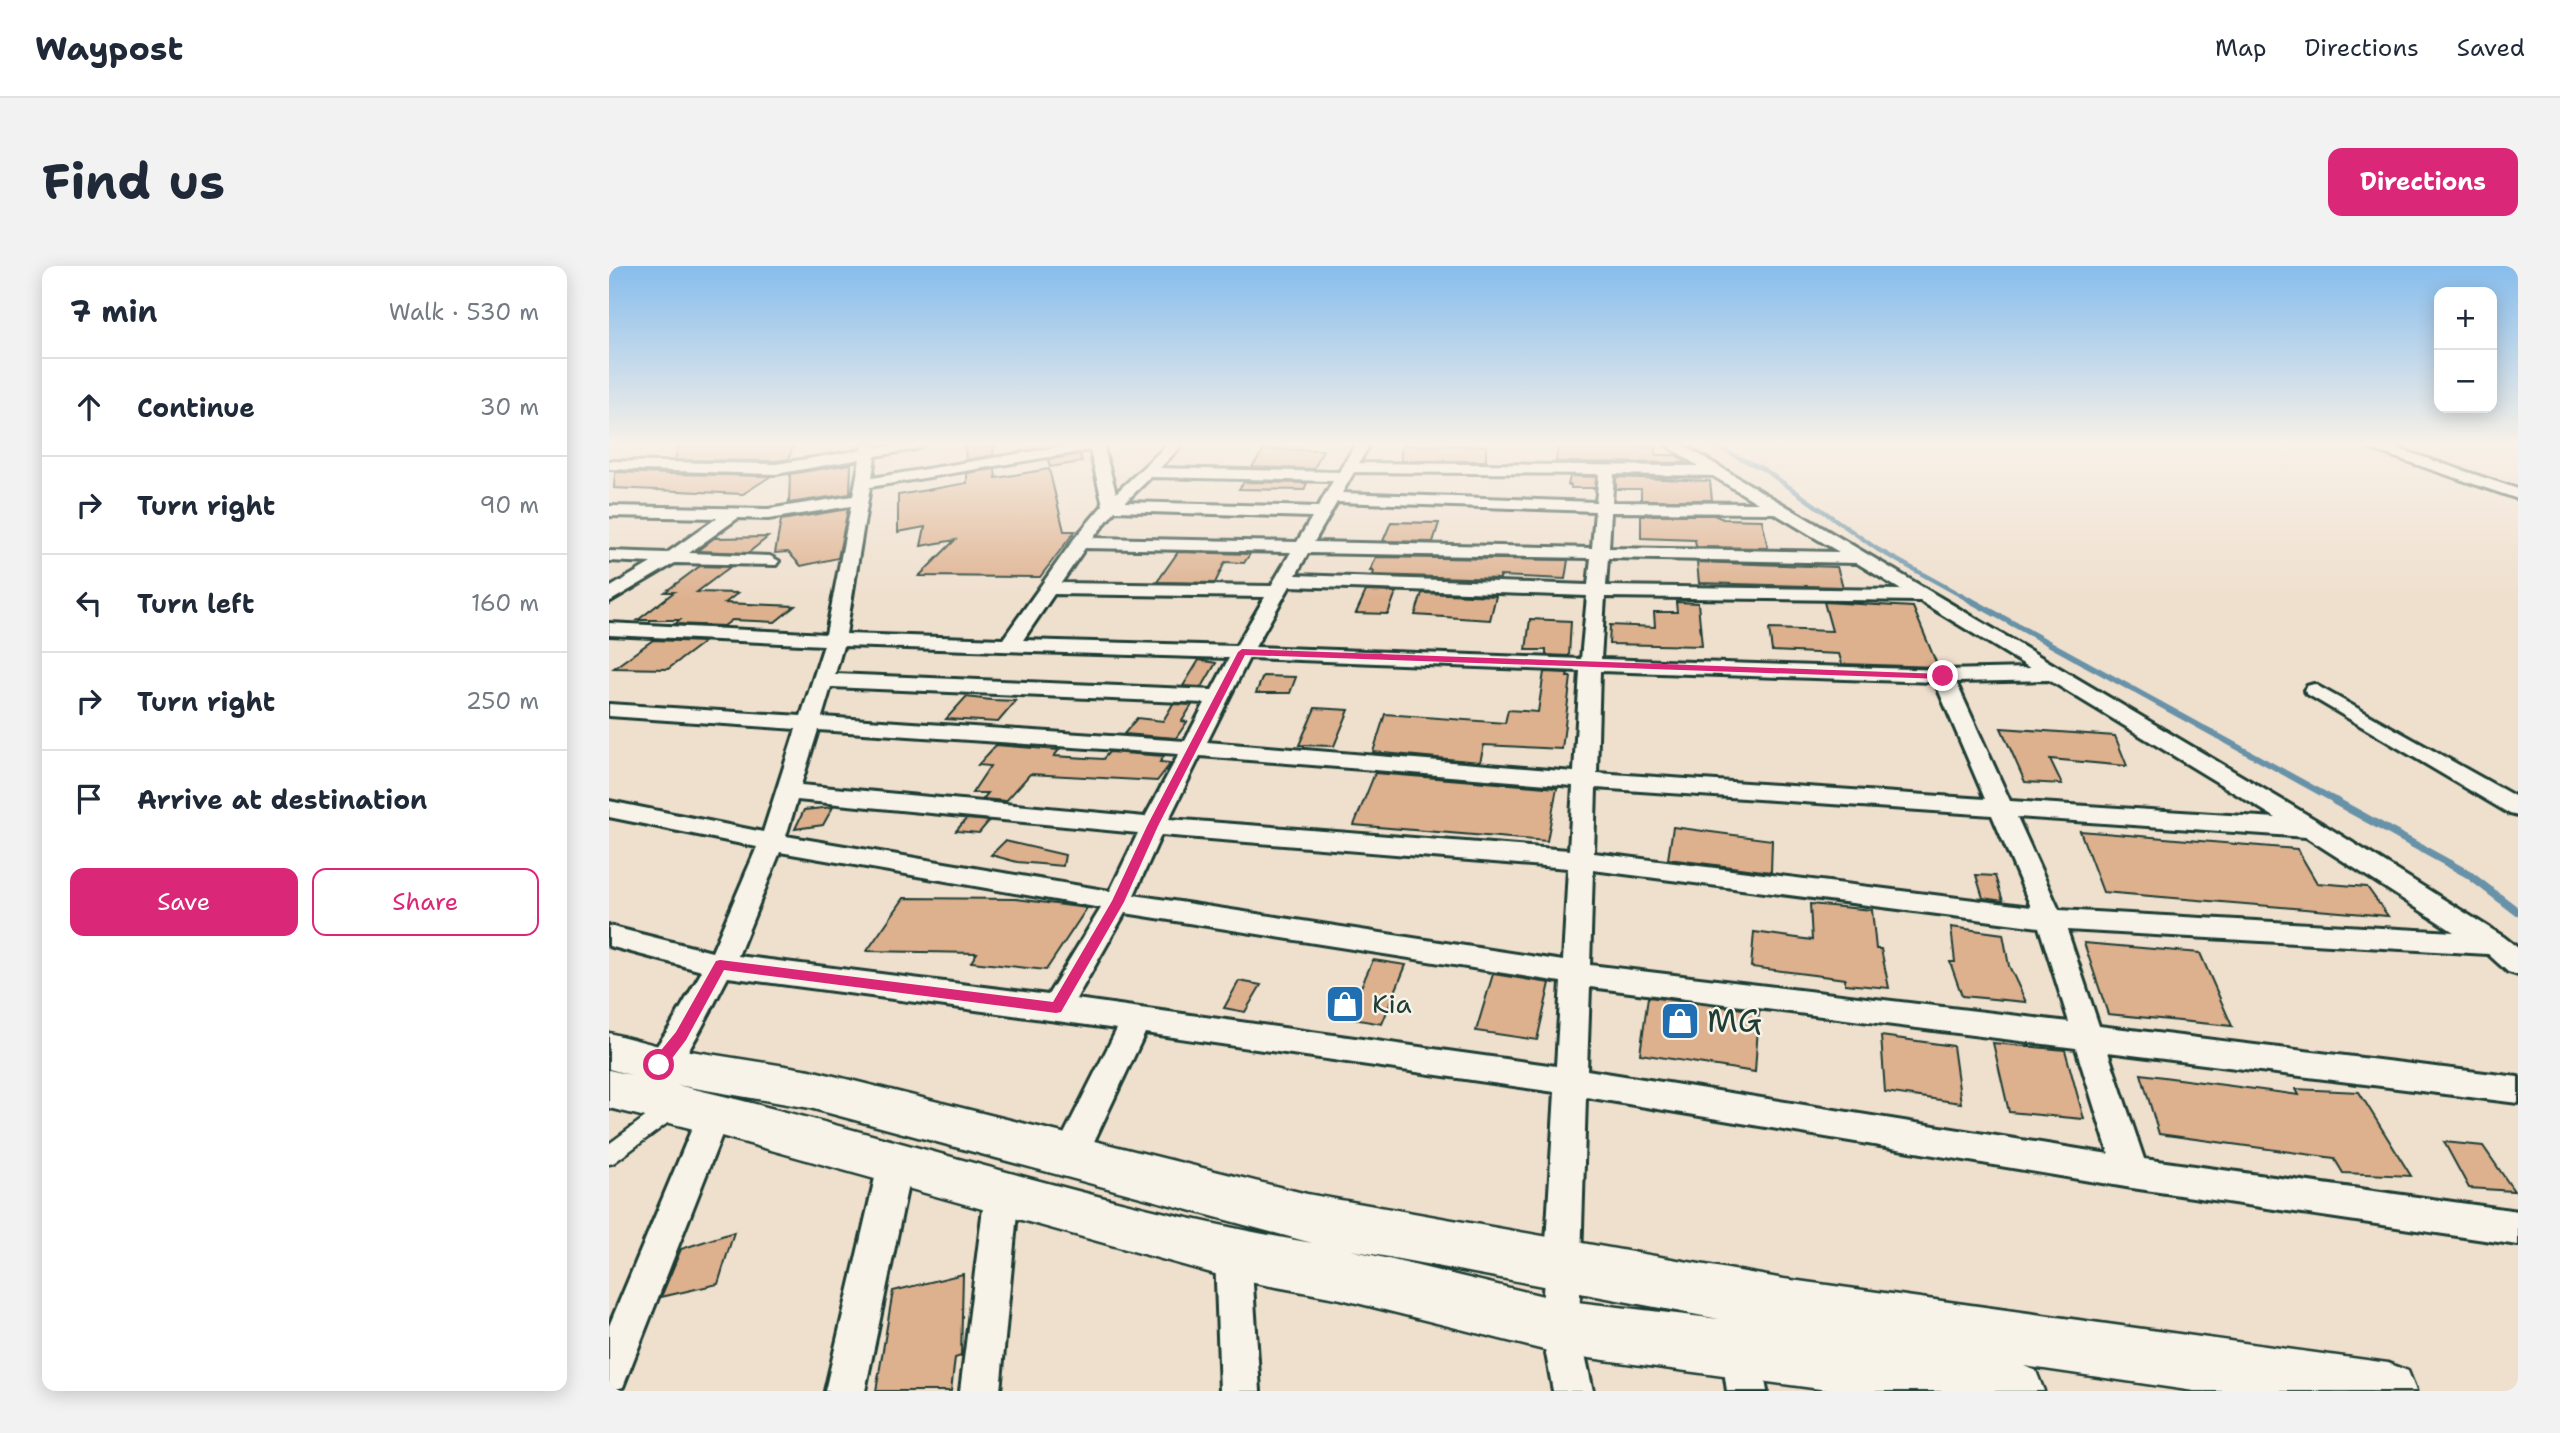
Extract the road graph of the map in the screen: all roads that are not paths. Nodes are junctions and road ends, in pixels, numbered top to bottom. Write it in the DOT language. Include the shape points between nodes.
graph roads {
  1 [pos="838,498"];
  2 [pos="860,498"];
  3 [pos="1109,498"];
  4 [pos="1120,498"];
  5 [pos="1217,498"];
  6 [pos="1331,498"];
  7 [pos="1470,498"];
  8 [pos="1605,498"];
  9 [pos="1758,498"];
  10 [pos="1111,506"];
  11 [pos="1604,507"];
  12 [pos="1775,508"];
  13 [pos="609,511"];
  14 [pos="733,514"];
  15 [pos="1080,543"];
  16 [pos="1303,546"];
  17 [pos="1598,554"];
  18 [pos="609,556"];
  19 [pos="671,558"];
  20 [pos="1858,558"];
  21 [pos="770,561"];
  22 [pos="1280,586"];
  23 [pos="1049,588"];
  24 [pos="1596,591"];
  25 [pos="609,596"];
  26 [pos="1922,596"];
  27 [pos="609,629"];
  28 [pos="835,640"];
  29 [pos="1009,645"];
  30 [pos="1242,652"];
  31 [pos="1590,665"];
  32 [pos="2053,674"];
  33 [pos="1943,676"];
  34 [pos="822,680"];
  35 [pos="2314,690"];
  36 [pos="1219,697"];
  37 [pos="609,710"];
  38 [pos="807,725"];
  39 [pos="1191,748"];
  40 [pos="1585,780"];
  41 [pos="786,791"];
  42 [pos="2518,808"];
  43 [pos="609,809"];
  44 [pos="2000,810"];
  45 [pos="1153,826"];
  46 [pos="2312,830"];
  47 [pos="772,842"];
  48 [pos="1582,860"];
  49 [pos="1118,902"];
  50 [pos="2050,919"];
  51 [pos="609,936"];
  52 [pos="2494,944"];
  53 [pos="2518,964"];
  54 [pos="720,965"];
  55 [pos="1577,974"];
  56 [pos="1056,1008"];
  57 [pos="1137,1019"];
  58 [pos="2087,1035"];
  59 [pos="609,1051"];
  60 [pos="1570,1081"];
  61 [pos="609,1089"];
  62 [pos="2518,1090"];
  63 [pos="683,1095"];
  64 [pos="609,1154"];
  65 [pos="1070,1156"];
  66 [pos="895,1165"];
  67 [pos="2132,1173"];
  68 [pos="1002,1192"];
  69 [pos="2518,1228"];
  70 [pos="1233,1254"];
  71 [pos="1563,1264"];
  72 [pos="1560,1327"];
  73 [pos="1743,1370"];
  74 [pos="609,1373"];
  75 [pos="845,1391"];
  76 [pos="980,1391"];
  77 [pos="1240,1391"];
  78 [pos="1573,1391"];
  79 [pos="2016,1391"];
  80 [pos="2388,1391"];
  1 -- 14 [label="street" via="768,514"];
  2 -- 28 [label="street"];
  3 -- 10 [label="street"];
  4 -- 10 [label="street"];
  5 -- 10 [label="street"];
  6 -- 16 [label="street"];
  7 -- 11 [label="street"];
  8 -- 11 [label="street"];
  9 -- 12 [label="street"];
  10 -- 15 [label="street"];
  11 -- 12 [label="street"];
  11 -- 17 [label="street"];
  12 -- 20 [label="street"];
  13 -- 14 [label="street"];
  14 -- 19 [label="street"];
  15 -- 16 [label="street"];
  15 -- 23 [label="street"];
  16 -- 17 [label="street"];
  16 -- 22 [label="street"];
  17 -- 20 [label="street"];
  17 -- 24 [label="street"];
  18 -- 19 [label="street"];
  19 -- 21 [label="street"];
  19 -- 25 [label="street"];
  20 -- 26 [label="street"];
  22 -- 23 [label="street"];
  22 -- 24 [label="street"];
  22 -- 30 [label="street"];
  23 -- 29 [label="street"];
  24 -- 26 [label="street"];
  24 -- 31 [label="street"];
  26 -- 32 [label="street"];
  27 -- 28 [label="street"];
  28 -- 29 [label="street"];
  28 -- 34 [label="street"];
  29 -- 30 [label="street"];
  30 -- 31 [label="street"];
  30 -- 36 [label="street"];
  31 -- 33 [label="street"];
  31 -- 40 [label="street"];
  32 -- 33 [label="street"];
  32 -- 46 [label="street"];
  33 -- 44 [label="street"];
  34 -- 36 [label="street"];
  34 -- 38 [label="street"];
  35 -- 42 [label="street"];
  36 -- 39 [label="street"];
  37 -- 38 [label="street"];
  38 -- 39 [label="street"];
  38 -- 41 [label="street"];
  39 -- 40 [label="street"];
  39 -- 45 [label="street"];
  40 -- 44 [label="street"];
  40 -- 48 [label="street"];
  41 -- 45 [label="street"];
  41 -- 47 [label="street"];
  43 -- 47 [label="street"];
  44 -- 46 [label="street"];
  44 -- 50 [label="street"];
  45 -- 48 [label="street"];
  45 -- 49 [label="street"];
  46 -- 52 [label="street"];
  47 -- 49 [label="street"];
  47 -- 54 [label="street"];
  48 -- 50 [label="street"];
  48 -- 55 [label="street"];
  49 -- 55 [label="street"];
  49 -- 56 [label="street"];
  50 -- 52 [label="street"];
  50 -- 58 [label="street"];
  51 -- 54 [label="street"];
  52 -- 53 [label="street"];
  54 -- 56 [label="street"];
  54 -- 63 [label="street" via="681,1036"];
  55 -- 58 [label="street"];
  55 -- 60 [label="street"];
  56 -- 57 [label="street"];
  57 -- 60 [label="street"];
  57 -- 65 [label="street"];
  58 -- 62 [label="street"];
  58 -- 67 [label="street"];
  59 -- 63 [label="main road"];
  60 -- 67 [label="street"];
  60 -- 71 [label="street"];
  61 -- 63 [label="main road"];
  63 -- 64 [label="lane"];
  63 -- 65 [label="main road" via="810,1089"];
  63 -- 66 [label="main road"];
  63 -- 74 [label="street"];
  65 -- 71 [label="main road" via="1307,1218"];
  66 -- 68 [label="main road"];
  66 -- 75 [label="street"];
  67 -- 69 [label="street"];
  68 -- 70 [label="main road"];
  68 -- 76 [label="street"];
  70 -- 72 [label="main road" via="1341,1273"];
  70 -- 77 [label="street"];
  71 -- 72 [label="street"];
  71 -- 80 [label="main road" via="1784,1305"];
  72 -- 73 [label="main road"];
  72 -- 78 [label="street"];
  73 -- 79 [label="main road"];
}
